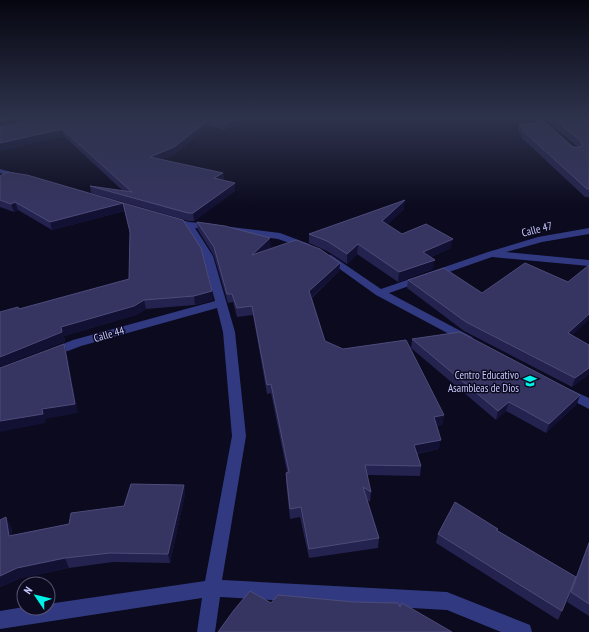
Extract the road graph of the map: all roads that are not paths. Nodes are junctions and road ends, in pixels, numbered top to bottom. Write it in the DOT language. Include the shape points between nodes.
graph roads {
  1 [pos="0,171"];
  2 [pos="24,178"];
  3 [pos="166,218"];
  4 [pos="188,224"];
  5 [pos="589,231"];
  6 [pos="491,254"];
  7 [pos="589,263"];
  8 [pos="380,293"];
  9 [pos="220,303"];
  10 [pos="478,345"];
  11 [pos="42,357"];
  12 [pos="554,385"];
  13 [pos="589,404"];
  14 [pos="212,588"];
  15 [pos="0,620"];
  16 [pos="206,632"];
  17 [pos="523,632"];
  1 -- 2 [label="street"];
  3 -- 4 [label="street"];
  4 -- 8 [label="street" via="280,236 323,254"];
  4 -- 9 [label="street" via="208,256"];
  5 -- 6 [label="street, Calle 47" via="541,239"];
  6 -- 7 [label="street"];
  6 -- 8 [label="street, Calle 47"];
  8 -- 10 [label="street"];
  9 -- 11 [label="street, Calle 44" via="78,343"];
  9 -- 14 [label="street" via="228,332 239,436"];
  12 -- 13 [label="street"];
  14 -- 15 [label="street"];
  14 -- 16 [label="street"];
  14 -- 17 [label="street" via="447,601"];
}
